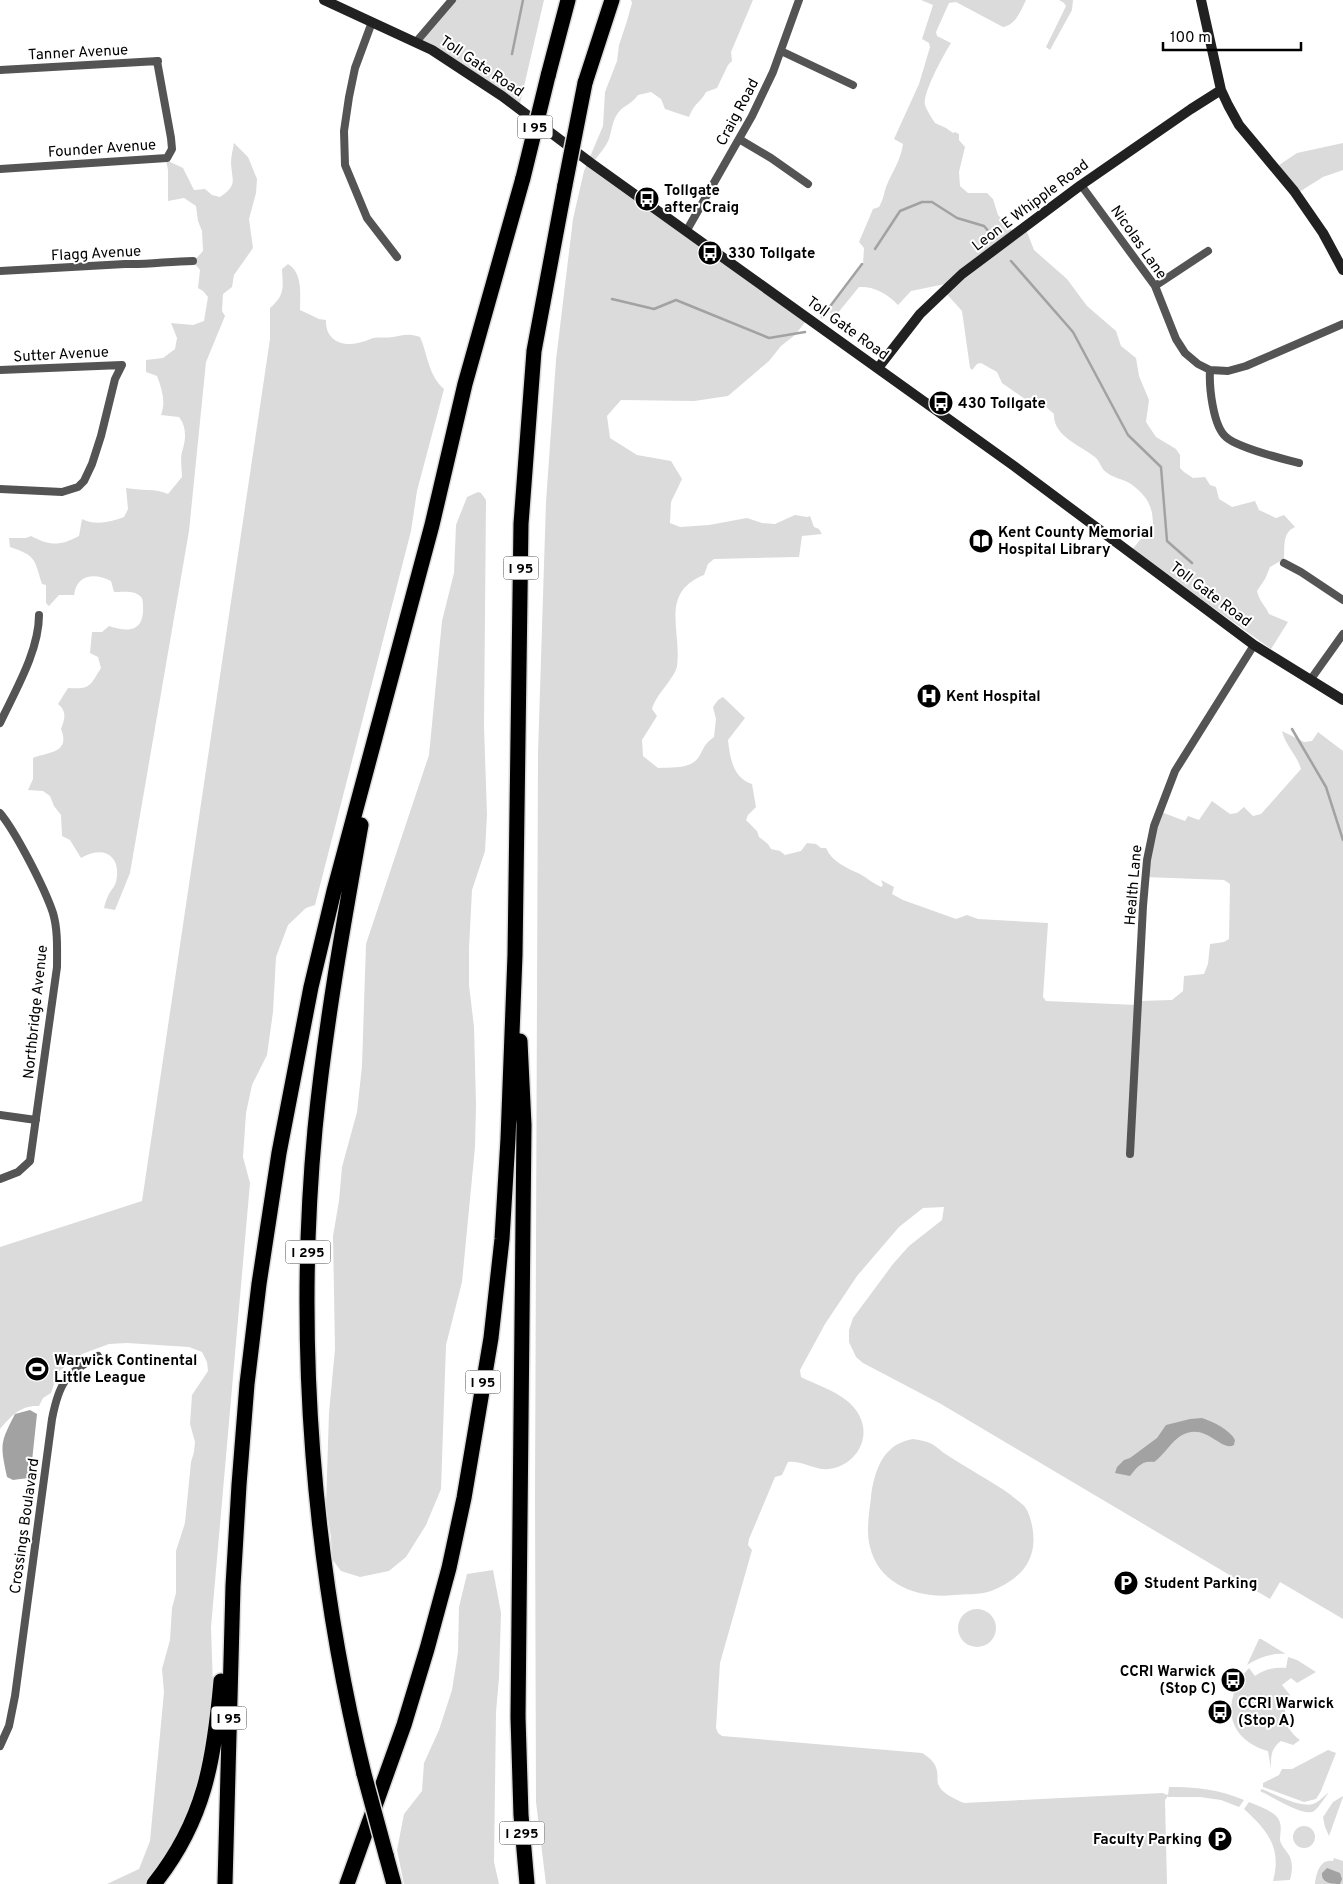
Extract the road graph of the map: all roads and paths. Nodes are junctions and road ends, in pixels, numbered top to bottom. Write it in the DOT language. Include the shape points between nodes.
graph roads {
  1 [pos="324,0"];
  2 [pos="452,0"];
  3 [pos="568,0"];
  4 [pos="606,0"];
  5 [pos="612,0"];
  6 [pos="798,0"];
  7 [pos="1201,0"];
  8 [pos="372,22"];
  9 [pos="416,42"];
  10 [pos="781,51"];
  11 [pos="158,61"];
  12 [pos="0,70"];
  13 [pos="585,83"];
  14 [pos="854,85"];
  15 [pos="1221,90"];
  16 [pos="739,139"];
  17 [pos="0,169"];
  18 [pos="808,184"];
  19 [pos="1081,185"];
  20 [pos="687,230"];
  21 [pos="1208,251"];
  22 [pos="397,257"];
  23 [pos="193,261"];
  24 [pos="1343,270"];
  25 [pos="0,271"];
  26 [pos="1155,286"];
  27 [pos="1343,324"];
  28 [pos="878,368"];
  29 [pos="0,370"];
  30 [pos="1210,370"];
  31 [pos="1299,463"];
  32 [pos="0,489"];
  33 [pos="1284,563"];
  34 [pos="1343,600"];
  35 [pos="39,615"];
  36 [pos="1343,634"];
  37 [pos="1254,644"];
  38 [pos="1311,679"];
  39 [pos="1343,700"];
  40 [pos="0,723"];
  41 [pos="377,730"];
  42 [pos="0,813"];
  43 [pos="515,955"];
  44 [pos="0,1115"];
  45 [pos="36,1120"];
  46 [pos="1130,1154"];
  47 [pos="0,1179"];
  48 [pos="98,1356"];
  49 [pos="234,1553"];
  50 [pos="0,1746"];
  51 [pos="520,1782"];
  52 [pos="154,1884"];
  53 [pos="225,1884"];
  54 [pos="347,1884"];
  55 [pos="394,1884"];
  56 [pos="527,1884"];
  57 [pos="535,1884"];
  1 -- 8 [label="main road, Toll Gate Road"];
  2 -- 9 [label="street"];
  3 -- 41 [label="highway, I 95, bridge"];
  4 -- 13 [label="highway, I 95"];
  5 -- 13 [label="highway"];
  6 -- 10 [label="street, Craig Road"];
  7 -- 15 [label="main road"];
  8 -- 9 [label="main road, Toll Gate Road"];
  8 -- 22 [label="street" via="355,68 349,97 344,131 345,165 367,218"];
  9 -- 20 [label="main road, Toll Gate Road" via="502,96"];
  10 -- 14 [label="street"];
  10 -- 16 [label="street, Craig Road"];
  11 -- 12 [label="street, Tanner Avenue"];
  11 -- 17 [label="street, Founder Avenue" via="172,144 167,158"];
  13 -- 43 [label="highway, I 95, bridge" via="534,351 521,524"];
  15 -- 19 [label="main road, Leon E Whipple Road"];
  15 -- 24 [label="main road" via="1239,125 1294,191 1323,233"];
  16 -- 18 [label="street"];
  16 -- 20 [label="street, Craig Road"];
  19 -- 26 [label="street, Nicolas Lane"];
  19 -- 28 [label="main road, Leon E Whipple Road" via="962,274 920,314"];
  20 -- 28 [label="main road, Toll Gate Road"];
  21 -- 26 [label="street"];
  23 -- 25 [label="street, Flagg Avenue"];
  26 -- 30 [label="street, Nicolas Lane" via="1185,353"];
  27 -- 30 [label="street" via="1246,366 1228,371"];
  28 -- 37 [label="main road, Toll Gate Road"];
  29 -- 32 [label="street, Sutter Avenue" via="122,365 84,481 78,487 62,492"];
  30 -- 31 [label="street" via="1209,387 1219,428 1226,437 1279,459"];
  33 -- 34 [label="street"];
  35 -- 40 [label="street" via="39,630 27,664"];
  36 -- 38 [label="street"];
  37 -- 38 [label="main road, Toll Gate Road"];
  37 -- 46 [label="street, Health Lane" via="1175,771 1154,826 1144,897"];
  38 -- 39 [label="main road, Toll Gate Road"];
  41 -- 49 [label="highway, I 95" via="318,955 279,1153 251,1351"];
  41 -- 55 [label="highway, I 295, bridge" via="323,1057 312,1181 308,1297 313,1438 324,1553 340,1660 364,1774"];
  42 -- 45 [label="street, Northbridge Avenue" via="41,886 53,913 57,936 57,967"];
  43 -- 51 [label="highway, I 295" via="524,1125"];
  43 -- 54 [label="highway, I 95" via="502,1239 492,1338 464,1498 428,1649"];
  44 -- 45 [label="street"];
  45 -- 47 [label="street, Northbridge Avenue" via="30,1161 18,1172"];
  48 -- 50 [label="street, Crossings Boulavard" via="80,1366 66,1379 57,1394 15,1696 9,1726"];
  49 -- 52 [label="highway" via="210,1771 185,1834"];
  49 -- 53 [label="highway, I 95"];
  51 -- 56 [label="highway, I 295"];
  51 -- 57 [label="highway"];
}
